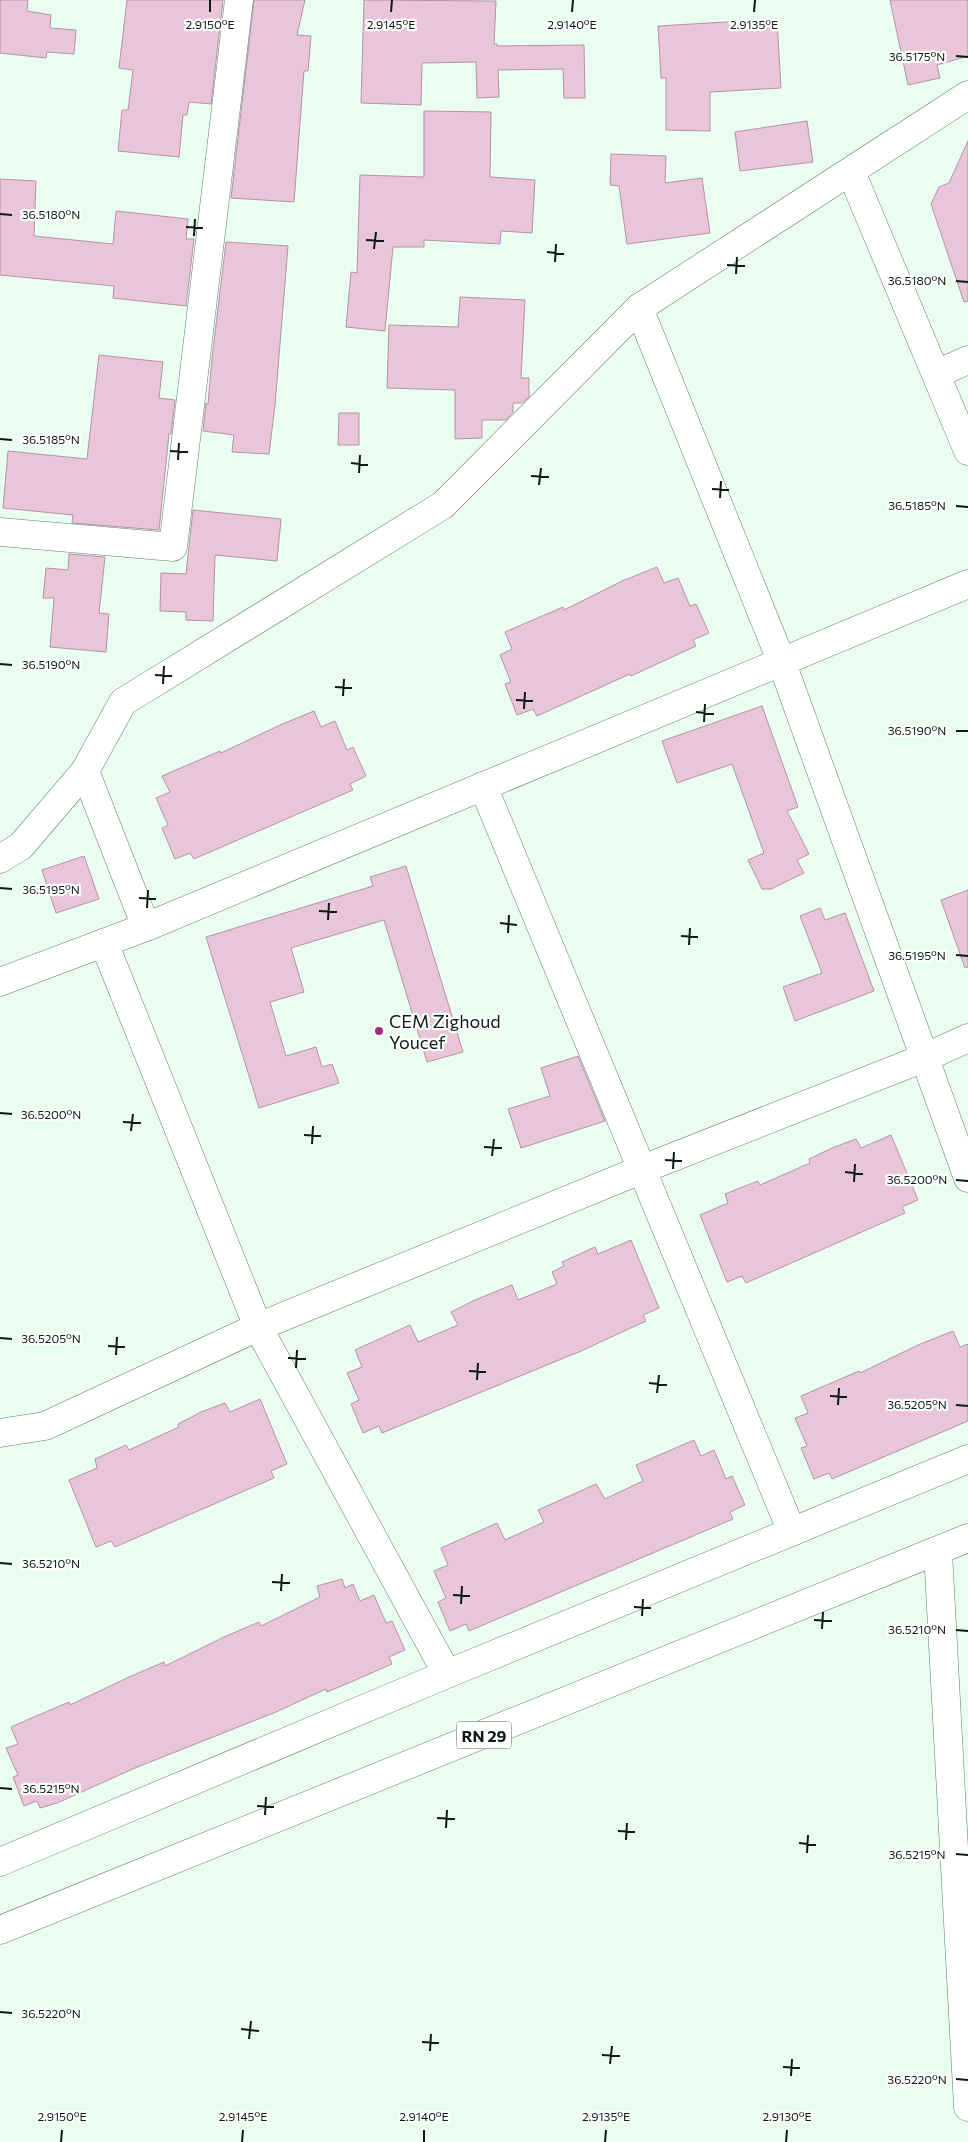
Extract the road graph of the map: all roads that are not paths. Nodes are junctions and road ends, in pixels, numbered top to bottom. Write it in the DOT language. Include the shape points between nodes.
graph roads {
  1 [pos="239,0"];
  2 [pos="968,95"];
  3 [pos="851,172"];
  4 [pos="639,308"];
  5 [pos="968,360"];
  6 [pos="936,374"];
  7 [pos="968,450"];
  8 [pos="0,532"];
  9 [pos="968,584"];
  10 [pos="782,663"];
  11 [pos="85,771"];
  12 [pos="483,786"];
  13 [pos="0,858"];
  14 [pos="146,927"];
  15 [pos="104,943"];
  16 [pos="0,982"];
  17 [pos="968,1038"];
  18 [pos="924,1058"];
  19 [pos="643,1169"];
  20 [pos="968,1178"];
  21 [pos="258,1327"];
  22 [pos="0,1433"];
  23 [pos="968,1459"];
  24 [pos="792,1532"];
  25 [pos="968,1538"];
  26 [pos="938,1552"];
  27 [pos="447,1674"];
  28 [pos="0,1862"];
  29 [pos="0,1930"];
  30 [pos="968,2107"];
  1 -- 8 [label="street" via="173,547"];
  2 -- 3 [label="street"];
  3 -- 4 [label="street"];
  3 -- 6 [label="street"];
  4 -- 10 [label="street"];
  4 -- 11 [label="street" via="442,505 123,702"];
  5 -- 6 [label="street"];
  6 -- 7 [label="street"];
  9 -- 10 [label="street"];
  10 -- 12 [label="street"];
  10 -- 18 [label="street"];
  11 -- 13 [label="street" via="21,846"];
  11 -- 14 [label="street"];
  12 -- 14 [label="street"];
  12 -- 19 [label="street"];
  14 -- 15 [label="street"];
  15 -- 16 [label="street"];
  15 -- 21 [label="street"];
  17 -- 18 [label="street"];
  18 -- 19 [label="street"];
  18 -- 20 [label="street"];
  19 -- 21 [label="street"];
  19 -- 24 [label="street"];
  21 -- 22 [label="street" via="45,1426"];
  21 -- 27 [label="street"];
  23 -- 24 [label="street"];
  24 -- 27 [label="street"];
  25 -- 26 [label="street, RN 29"];
  26 -- 29 [label="street, RN 29"];
  26 -- 30 [label="street"];
  27 -- 28 [label="street"];
}
